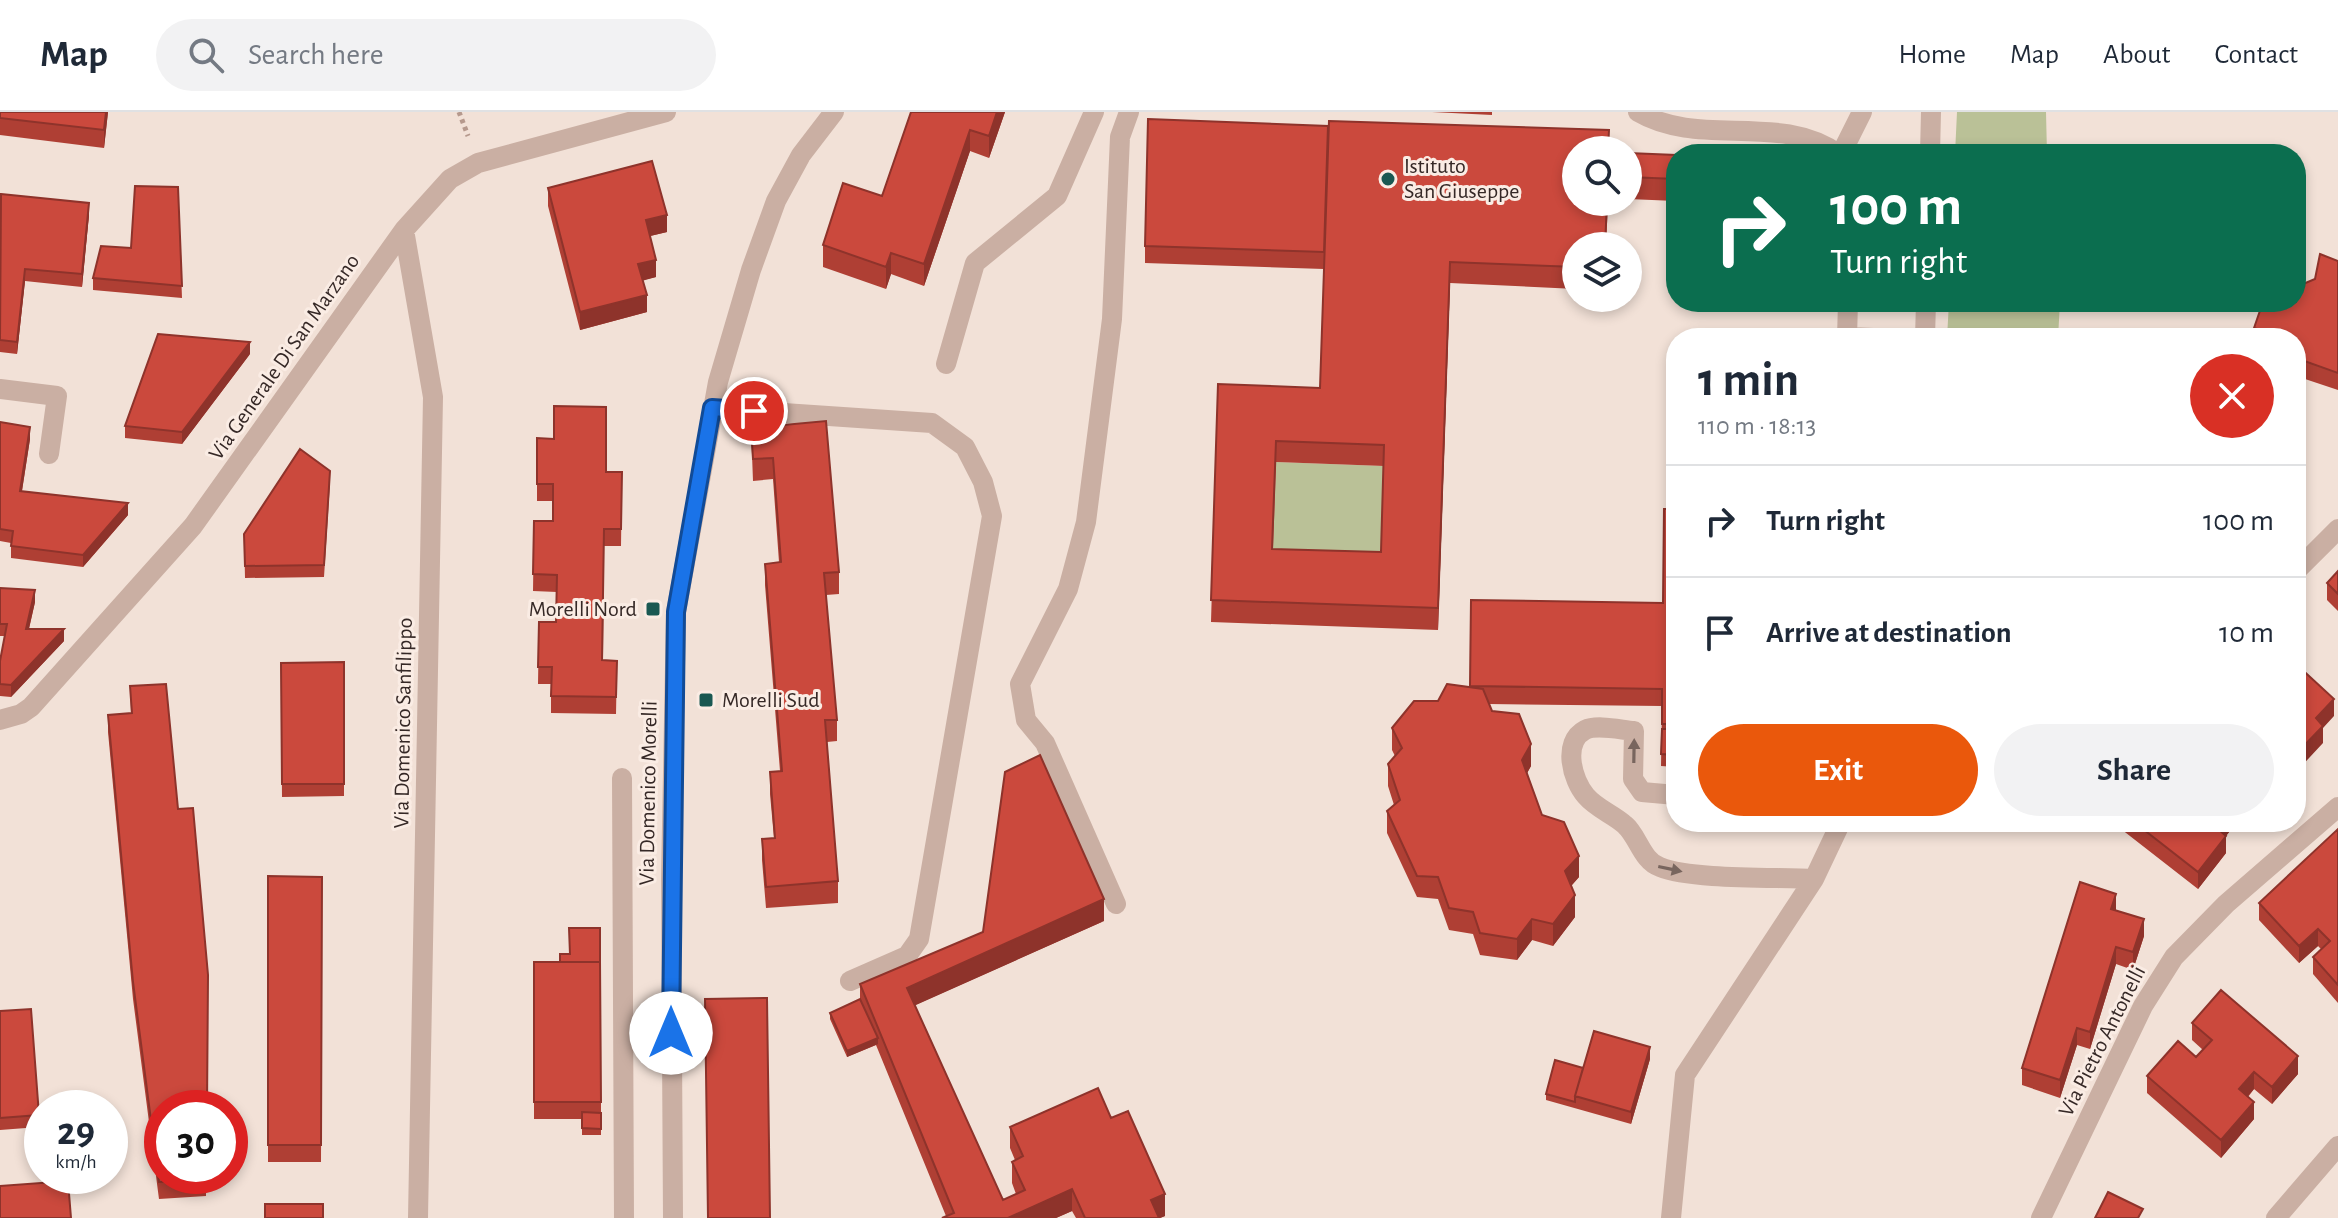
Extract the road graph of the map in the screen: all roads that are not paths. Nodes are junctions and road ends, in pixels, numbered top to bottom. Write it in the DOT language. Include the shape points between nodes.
graph roads {
  1 [pos="666,112"];
  2 [pos="834,112"];
  3 [pos="1094,112"];
  4 [pos="1129,112"];
  5 [pos="1638,112"];
  6 [pos="1862,112"];
  7 [pos="1931,112"];
  8 [pos="1826,144"];
  9 [pos="1845,144"];
  10 [pos="1930,144"];
  11 [pos="404,230"];
  12 [pos="946,364"];
  13 [pos="0,389"];
  14 [pos="712,408"];
  15 [pos="49,454"];
  16 [pos="2338,529"];
  17 [pos="2306,561"];
  18 [pos="0,720"];
  19 [pos="622,778"];
  20 [pos="1666,794"];
  21 [pos="2338,807"];
  22 [pos="1836,832"];
  23 [pos="1814,879"];
  24 [pos="1116,904"];
  25 [pos="850,981"];
  26 [pos="2338,1146"];
  27 [pos="418,1218"];
  28 [pos="624,1218"];
  29 [pos="673,1218"];
  30 [pos="1671,1218"];
  31 [pos="2041,1218"];
  32 [pos="2276,1218"];
  1 -- 11 [label="street, Via Generale Di San Marzano" via="478,163 450,179"];
  2 -- 14 [label="street, Via Domenico Morelli" via="801,155 776,201"];
  3 -- 12 [label="street" via="1057,196 975,263"];
  4 -- 24 [label="street" via="1120,137 1112,319 1086,522 1068,589 1020,684 1026,720 1045,743"];
  5 -- 8 [label="street" via="1663,126 1789,133"];
  6 -- 9 [label="street"];
  7 -- 10 [label="street"];
  11 -- 18 [label="street, Via Generale Di San Marzano" via="193,526 31,707"];
  11 -- 27 [label="street, Via Domenico Sanfilippo" via="433,397"];
  13 -- 15 [label="street" via="57,396"];
  14 -- 25 [label="street" via="932,423 965,447 983,482 992,516 919,939 907,956"];
  14 -- 29 [label="street, Via Domenico Morelli" via="676,612"];
  16 -- 17 [label="street"];
  19 -- 28 [label="street"];
  20 -- 23 [label="street, one-way" via="1642,792 1633,779 1634,731 1588,728 1577,736 1571,754 1574,776 1585,795 1626,825 1656,867"];
  21 -- 31 [label="street, Via Pietro Antonelli" via="2226,904 2174,957 2143,1006"];
  22 -- 23 [label="street"];
  23 -- 30 [label="street" via="1685,1075"];
  26 -- 32 [label="street"];
}
